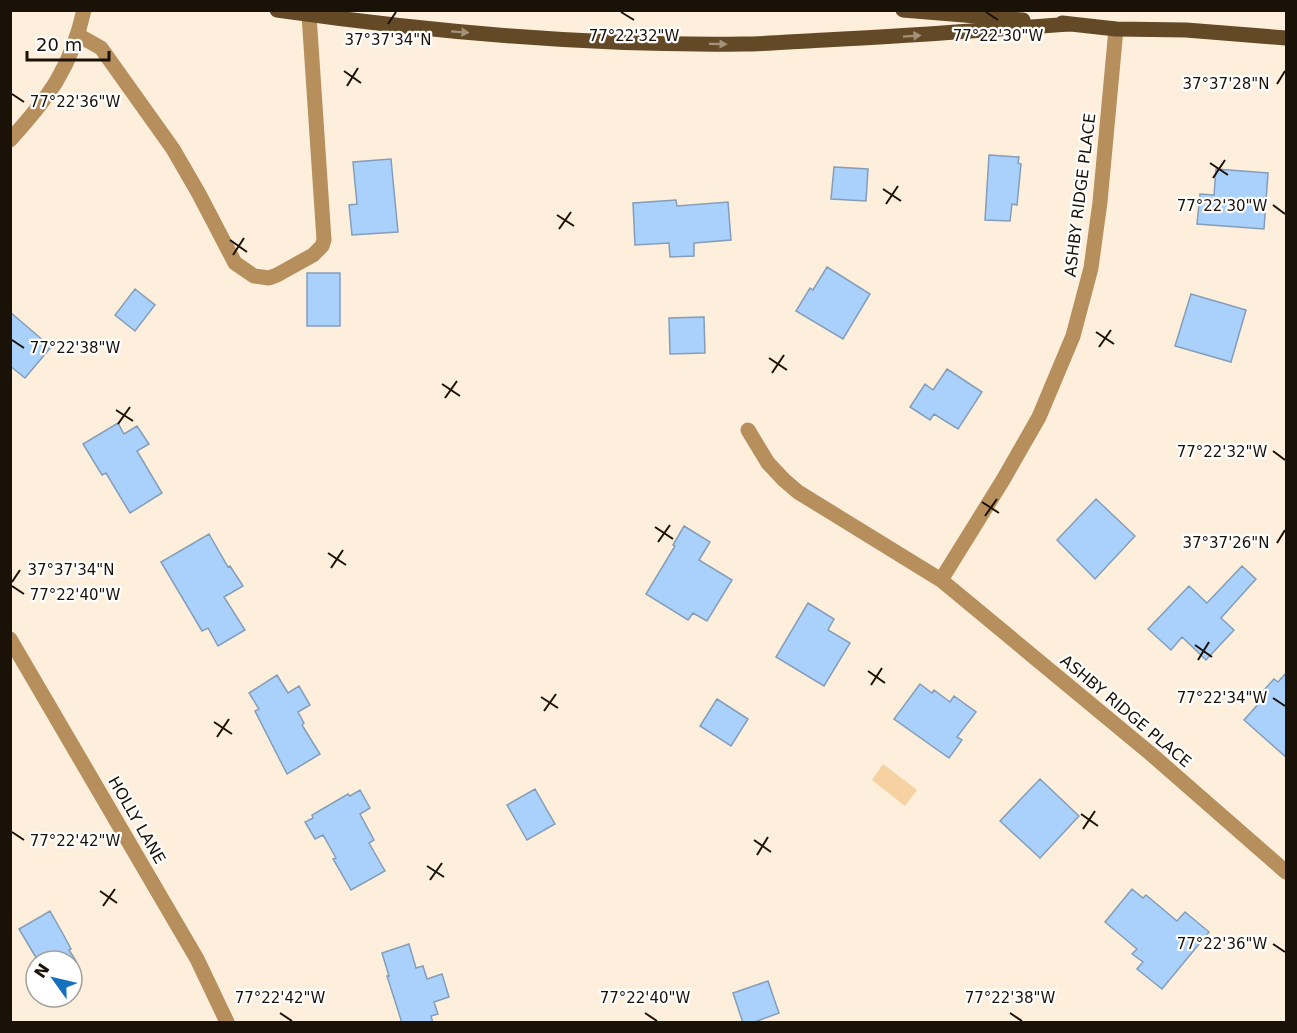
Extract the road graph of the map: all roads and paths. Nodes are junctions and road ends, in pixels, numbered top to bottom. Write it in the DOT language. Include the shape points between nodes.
graph roads {
  1 [pos="84,10"];
  2 [pos="277,10"];
  3 [pos="903,10"];
  4 [pos="309,15"];
  5 [pos="1070,24"];
  6 [pos="1116,29"];
  7 [pos="78,35"];
  8 [pos="1287,38"];
  9 [pos="10,140"];
  10 [pos="748,430"];
  11 [pos="941,580"];
  12 [pos="10,639"];
  13 [pos="1287,872"];
  14 [pos="227,1023"];
  1 -- 7 [label="street"];
  2 -- 4 [label="main road"];
  3 -- 5 [label="main road"];
  4 -- 5 [label="main road, one-way" via="449,32 639,43 744,44"];
  4 -- 7 [label="street" via="324,240 313,255 269,278 254,276 235,262 173,149 101,48"];
  5 -- 6 [label="main road"];
  6 -- 8 [label="main road"];
  6 -- 11 [label="street, ASHBY RIDGE PLACE" via="1091,268 1073,336 1039,417"];
  7 -- 9 [label="street" via="51,91"];
  10 -- 11 [label="street, ASHBY RIDGE PLACE" via="768,462 798,492"];
  11 -- 13 [label="street, ASHBY RIDGE PLACE"];
  12 -- 14 [label="street, HOLLY LANE" via="197,959"];
}
